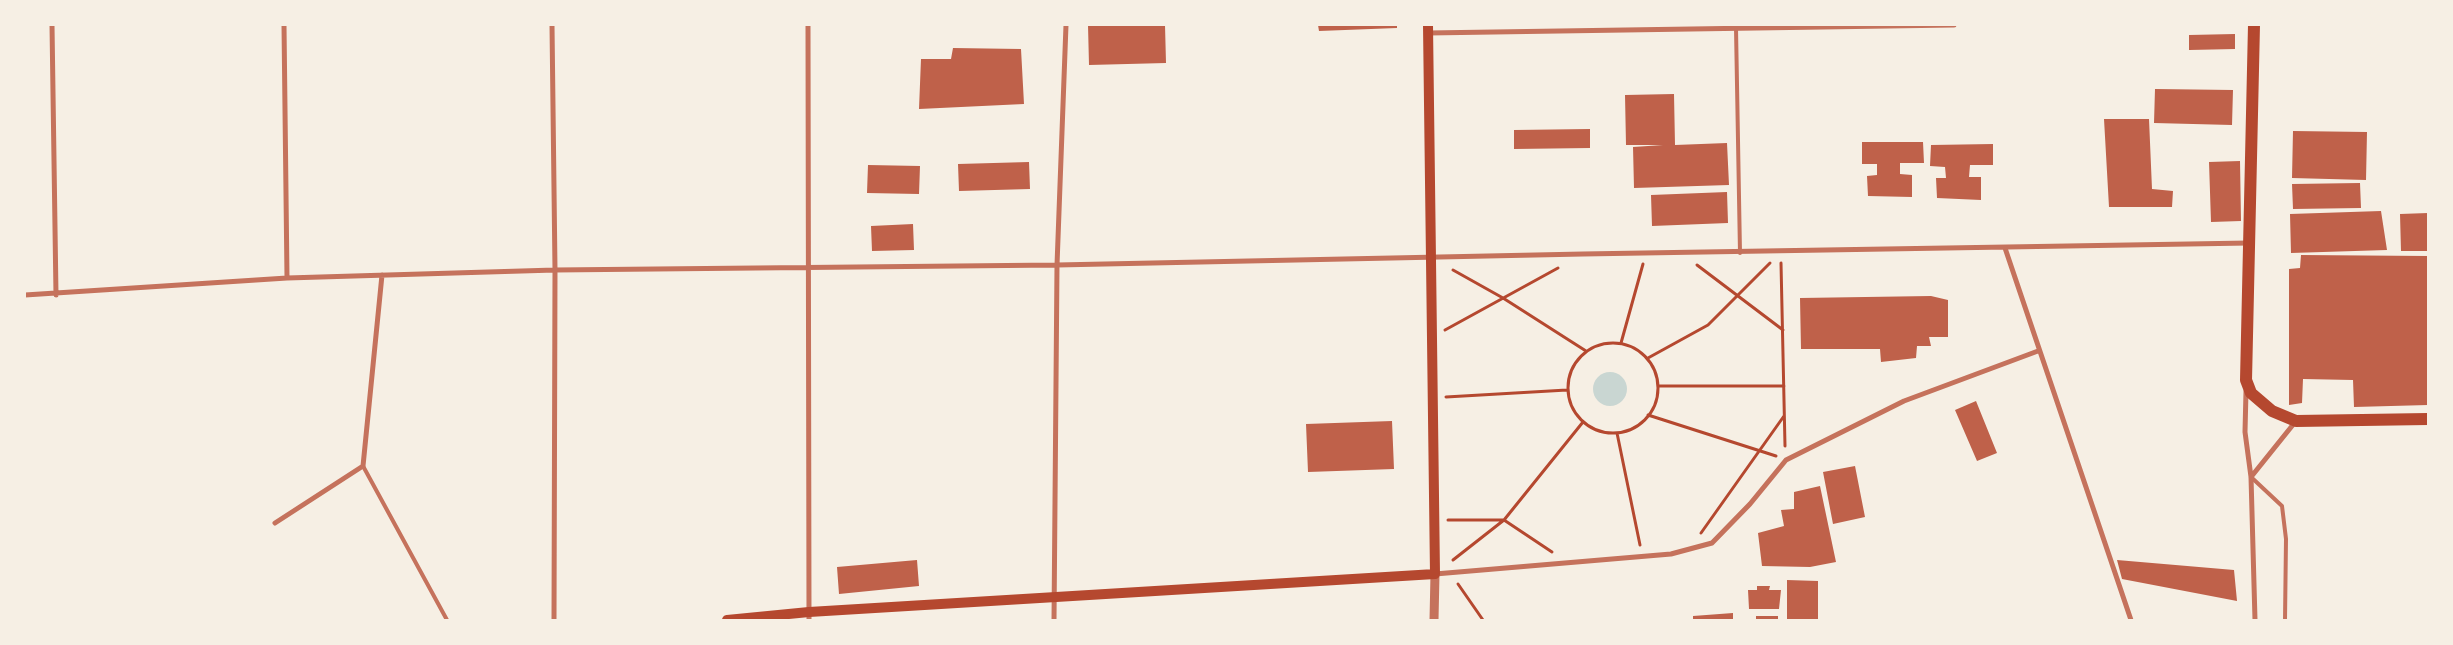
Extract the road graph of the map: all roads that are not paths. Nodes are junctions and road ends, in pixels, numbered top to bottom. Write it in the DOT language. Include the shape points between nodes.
graph roads {
  1 [pos="52,25"];
  2 [pos="284,25"];
  3 [pos="552,25"];
  4 [pos="808,25"];
  5 [pos="1066,25"];
  6 [pos="1954,25"];
  7 [pos="2254,25"];
  8 [pos="1736,28"];
  9 [pos="1428,29"];
  10 [pos="2249,243"];
  11 [pos="2005,248"];
  12 [pos="1740,253"];
  13 [pos="1430,257"];
  14 [pos="1057,265"];
  15 [pos="808,268"];
  16 [pos="556,270"];
  17 [pos="382,275"];
  18 [pos="287,278"];
  19 [pos="56,294"];
  20 [pos="25,295"];
  21 [pos="2038,351"];
  22 [pos="2246,380"];
  23 [pos="2428,419"];
  24 [pos="2296,421"];
  25 [pos="362,466"];
  26 [pos="2251,477"];
  27 [pos="275,523"];
  28 [pos="1435,574"];
  29 [pos="1054,597"];
  30 [pos="809,616"];
  31 [pos="446,620"];
  32 [pos="554,620"];
  33 [pos="727,620"];
  34 [pos="1054,620"];
  35 [pos="1434,620"];
  36 [pos="2131,620"];
  37 [pos="2255,620"];
  38 [pos="2285,620"];
  1 -- 19 [label="street"];
  2 -- 18 [label="street"];
  3 -- 16 [label="street"];
  4 -- 15 [label="street"];
  5 -- 14 [label="street"];
  6 -- 8 [label="street"];
  7 -- 10 [label="main road"];
  8 -- 9 [label="street"];
  8 -- 12 [label="lane"];
  9 -- 13 [label="main road"];
  10 -- 11 [label="street"];
  10 -- 22 [label="main road"];
  11 -- 12 [label="street"];
  11 -- 21 [label="street"];
  12 -- 13 [label="street"];
  13 -- 14 [label="street"];
  13 -- 28 [label="main road"];
  14 -- 15 [label="street"];
  14 -- 29 [label="street"];
  15 -- 16 [label="street"];
  15 -- 30 [label="street"];
  16 -- 17 [label="street"];
  16 -- 32 [label="street"];
  17 -- 18 [label="street"];
  17 -- 25 [label="street"];
  18 -- 19 [label="street"];
  19 -- 20 [label="street"];
  21 -- 28 [label="street" via="1904,401 1786,460 1712,543 1672,554"];
  21 -- 36 [label="street"];
  22 -- 24 [label="main road" via="2251,394 2272,411"];
  22 -- 26 [label="street" via="2246,441"];
  23 -- 24 [label="main road"];
  24 -- 26 [label="street"];
  25 -- 27 [label="street"];
  25 -- 31 [label="lane"];
  26 -- 37 [label="street"];
  26 -- 38 [label="lane" via="2282,506 2286,539"];
  28 -- 29 [label="main road"];
  28 -- 35 [label="street"];
  29 -- 30 [label="main road"];
  29 -- 34 [label="street"];
  30 -- 33 [label="main road"];
}
